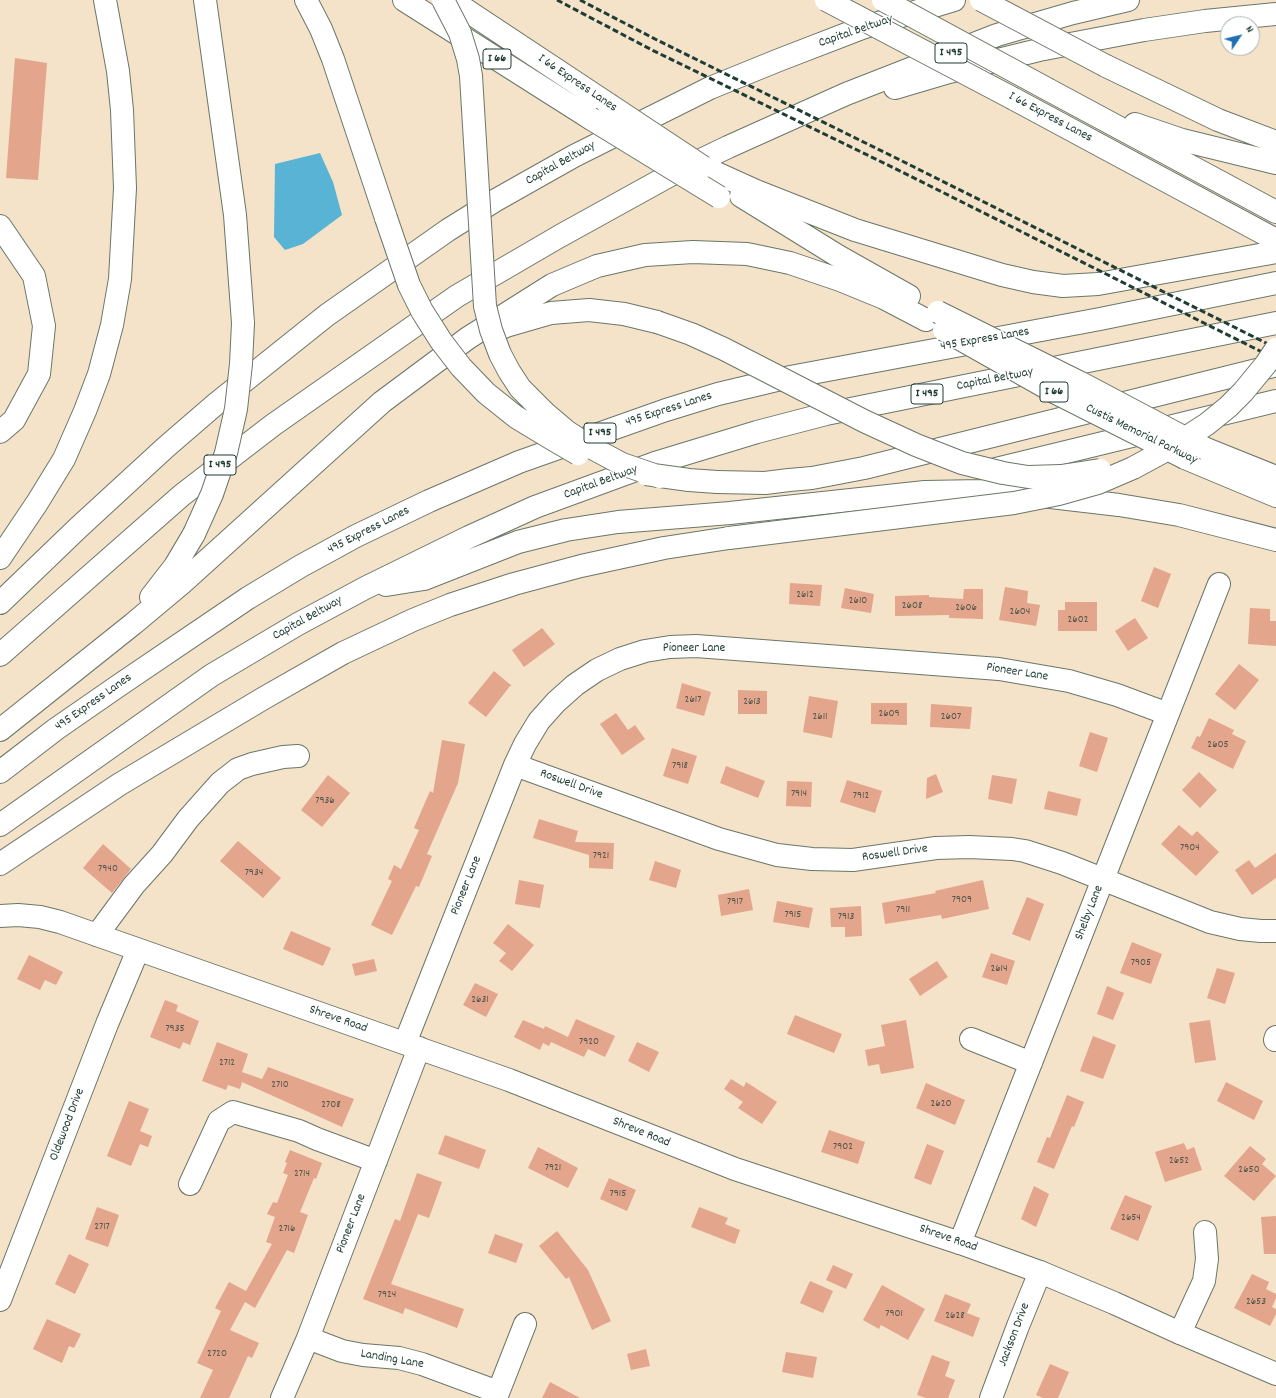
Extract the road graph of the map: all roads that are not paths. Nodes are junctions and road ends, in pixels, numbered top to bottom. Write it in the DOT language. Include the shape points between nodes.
graph roads {
  1 [pos="106,0"];
  2 [pos="205,0"];
  3 [pos="306,0"];
  4 [pos="404,0"];
  5 [pos="443,0"];
  6 [pos="451,0"];
  7 [pos="826,0"];
  8 [pos="883,0"];
  9 [pos="954,0"];
  10 [pos="981,0"];
  11 [pos="1128,0"];
  12 [pos="1273,0"];
  13 [pos="1276,5"];
  14 [pos="1276,14"];
  15 [pos="1078,105"];
  16 [pos="779,124"];
  17 [pos="1276,142"];
  18 [pos="1276,163"];
  19 [pos="731,191"];
  20 [pos="1276,212"];
  21 [pos="0,226"];
  22 [pos="1275,243"];
  23 [pos="1276,283"];
  24 [pos="932,316"];
  25 [pos="1276,323"];
  26 [pos="1276,349"];
  27 [pos="433,363"];
  28 [pos="1276,365"];
  29 [pos="1276,402"];
  30 [pos="1,430"];
  31 [pos="1177,453"];
  32 [pos="660,476"];
  33 [pos="1276,477"];
  34 [pos="1276,496"];
  35 [pos="860,498"];
  36 [pos="1276,540"];
  37 [pos="0,558"];
  38 [pos="1219,584"];
  39 [pos="365,588"];
  40 [pos="0,603"];
  41 [pos="0,655"];
  42 [pos="84,662"];
  43 [pos="1168,714"];
  44 [pos="0,730"];
  45 [pos="298,756"];
  46 [pos="515,765"];
  47 [pos="0,772"];
  48 [pos="0,825"];
  49 [pos="0,864"];
  50 [pos="1103,878"];
  51 [pos="0,916"];
  52 [pos="1276,931"];
  53 [pos="97,935"];
  54 [pos="138,950"];
  55 [pos="971,1039"];
  56 [pos="412,1046"];
  57 [pos="1031,1063"];
  58 [pos="376,1161"];
  59 [pos="190,1184"];
  60 [pos="1205,1232"];
  61 [pos="960,1243"];
  62 [pos="1040,1272"];
  63 [pos="0,1300"];
  64 [pos="525,1324"];
  65 [pos="1180,1333"];
  66 [pos="308,1338"];
  67 [pos="1276,1374"];
  68 [pos="497,1395"];
  69 [pos="282,1398"];
  70 [pos="991,1398"];
  1 -- 37 [label="main road" via="122,110 125,188 120,279 112,325 100,374 64,459"];
  2 -- 42 [label="main road, bridge" via="235,215 243,323 237,401 226,453 212,494 194,534 156,592 114,636"];
  3 -- 32 [label="main road, bridge" via="333,59 409,284 441,341 461,367 516,417 577,453 630,471"];
  4 -- 19 [label="main road, I 66, bridge" via="660,162"];
  5 -- 32 [label="main road, bridge" via="460,33 468,59 485,306 500,354 520,388 566,431 622,464"];
  6 -- 19 [label="main road, I 66 Express Lanes, bridge" via="703,167"];
  7 -- 22 [label="main road, I 66 Express Lanes, bridge" via="1014,99"];
  8 -- 15 [label="main road, bridge"];
  9 -- 40 [label="main road, Capital Beltway" via="849,33 710,88 574,156 454,226 327,315 217,403 78,528"];
  10 -- 17 [label="main road, bridge" via="1106,66 1218,120"];
  11 -- 16 [label="main road, I 495" via="997,35 846,94"];
  12 -- 13 [label="main road"];
  14 -- 16 [label="main road" via="1205,20 1039,50 949,72"];
  15 -- 18 [label="main road" via="1182,140"];
  15 -- 20 [label="main road"];
  16 -- 41 [label="main road, I 495" via="674,174 457,296 273,425 182,495"];
  19 -- 22 [label="main road" via="1002,275 1063,286 1098,284"];
  19 -- 24 [label="main road, I 66"];
  21 -- 30 [label="main road" via="34,276 44,326 39,374 14,420"];
  23 -- 47 [label="main road, 495 Express Lanes / I 495" via="785,378 666,410 519,462 356,536 248,598 56,729"];
  24 -- 27 [label="main road" via="790,263 747,254 693,252 645,255 597,266 552,285 475,333"];
  24 -- 31 [label="main road, Custis Memorial Parkway / I 66, bridge" via="1056,393"];
  24 -- 33 [label="main road, bridge" via="1075,380 1206,449"];
  25 -- 39 [label="main road, Capital Beltway / I 495" via="826,414 757,432 655,463 542,505 469,536"];
  26 -- 31 [label="main road, bridge" via="1243,392"];
  27 -- 31 [label="main road, bridge" via="470,342 506,326 551,313 589,310 624,314 691,334 864,421 962,463 1003,473 1061,476 1092,472"];
  27 -- 42 [label="main road" via="382,402 182,583"];
  28 -- 32 [label="main road, bridge" via="864,468 812,478 765,482 717,482"];
  29 -- 35 [label="main road" via="956,479"];
  31 -- 34 [label="main road, Custis Memorial Parkway / I 66"];
  31 -- 49 [label="main road, bridge" via="1098,483 1059,494 1014,503 664,548 581,566 450,605 344,653 264,698 120,784"];
  35 -- 36 [label="main road" via="925,492 1008,492 1179,515"];
  35 -- 39 [label="main road" via="730,513 618,522 566,530 518,542 424,579"];
  38 -- 43 [label="main road, Shelby Lane"];
  39 -- 48 [label="main road, Capital Beltway / I 495" via="212,675"];
  42 -- 44 [label="main road"];
  43 -- 46 [label="main road, Pioneer Lane" via="1083,685 999,669 696,646 670,647 620,659 596,670 575,685 539,721"];
  43 -- 50 [label="main road, Shelby Lane"];
  45 -- 53 [label="main road" via="283,757 238,769 220,784 134,885"];
  46 -- 50 [label="main road, Roswell Drive" via="719,839 777,855 812,860 854,860 936,848 969,846 1012,849"];
  46 -- 56 [label="main road, Pioneer Lane"];
  50 -- 52 [label="main road, Roswell Drive" via="1210,922 1260,932"];
  50 -- 57 [label="main road, Shelby Lane"];
  51 -- 53 [label="main road, Shreve Road" via="40,917"];
  53 -- 54 [label="main road, Shreve Road"];
  54 -- 56 [label="main road, Shreve Road"];
  54 -- 63 [label="main road, Oldewood Drive"];
  55 -- 57 [label="main road"];
  56 -- 58 [label="main road, Pioneer Lane"];
  56 -- 61 [label="main road, Shreve Road" via="509,1080 735,1169"];
  57 -- 61 [label="main road, Shelby Lane"];
  58 -- 59 [label="main road" via="299,1131 233,1112 219,1120"];
  58 -- 66 [label="main road, Pioneer Lane"];
  60 -- 65 [label="main road" via="1207,1259 1204,1281"];
  61 -- 62 [label="main road, Shreve Road"];
  62 -- 65 [label="main road, Shreve Road"];
  62 -- 70 [label="main road, Jackson Drive"];
  64 -- 68 [label="main road"];
  65 -- 67 [label="main road, Shreve Road"];
  66 -- 68 [label="main road, Landing Lane" via="342,1351 399,1358 422,1364"];
  66 -- 69 [label="main road, Pioneer Lane"];
}
